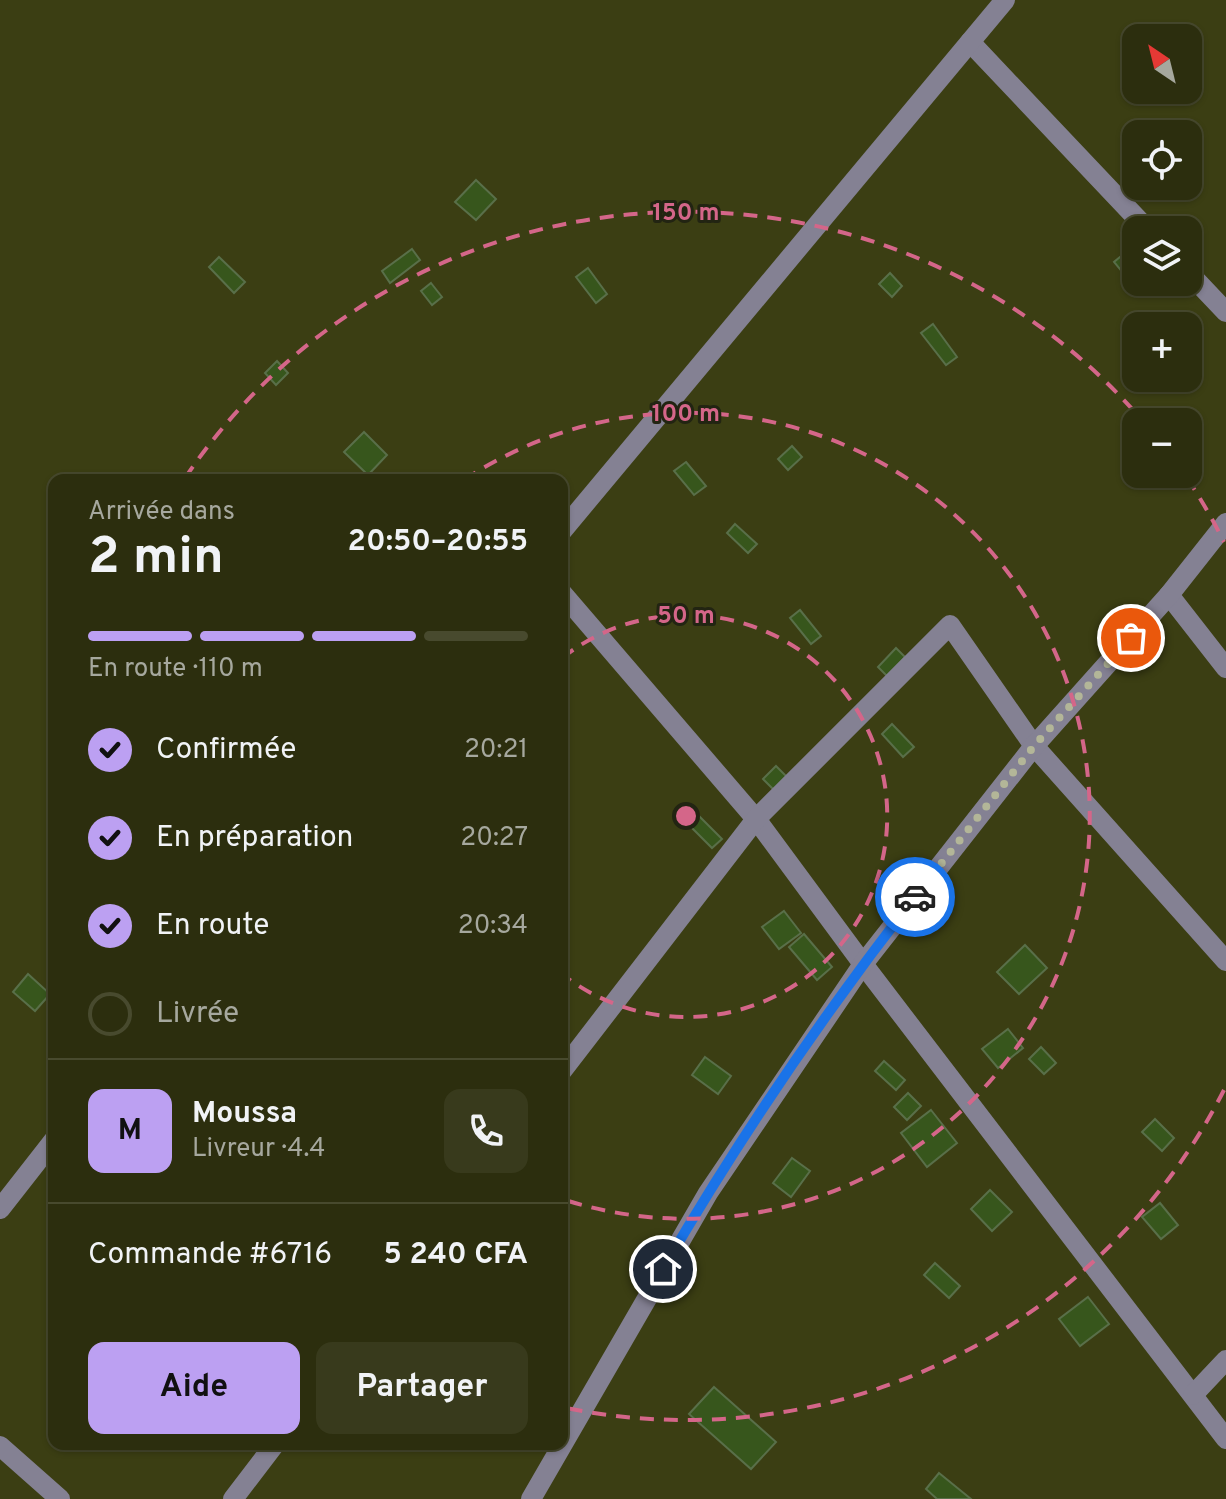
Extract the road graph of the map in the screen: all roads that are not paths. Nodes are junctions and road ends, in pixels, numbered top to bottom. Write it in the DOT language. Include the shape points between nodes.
graph roads {
  1 [pos="1005,0"];
  2 [pos="970,42"];
  3 [pos="1135,216"];
  4 [pos="1202,287"];
  5 [pos="1226,312"];
  6 [pos="1226,523"];
  7 [pos="568,524"];
  8 [pos="1169,595"];
  9 [pos="568,600"];
  10 [pos="1226,668"];
  11 [pos="1034,746"];
  12 [pos="756,819"];
  13 [pos="1226,961"];
  14 [pos="863,964"];
  15 [pos="568,1063"];
  16 [pos="48,1148"];
  17 [pos="0,1209"];
  18 [pos="1226,1360"];
  19 [pos="1193,1395"];
  20 [pos="568,1435"];
  21 [pos="1226,1439"];
  22 [pos="0,1446"];
  23 [pos="270,1450"];
  24 [pos="559,1450"];
  25 [pos="60,1499"];
  26 [pos="233,1499"];
  27 [pos="531,1499"];
  1 -- 2 [label="street"];
  2 -- 3 [label="street"];
  2 -- 7 [label="street"];
  4 -- 5 [label="street"];
  6 -- 8 [label="street"];
  8 -- 10 [label="street"];
  8 -- 11 [label="street"];
  9 -- 12 [label="street"];
  11 -- 12 [label="street" via="950,625"];
  11 -- 13 [label="street"];
  11 -- 14 [label="street"];
  12 -- 14 [label="street"];
  12 -- 15 [label="street"];
  14 -- 19 [label="street"];
  14 -- 20 [label="street" via="708,1193"];
  16 -- 17 [label="street"];
  18 -- 19 [label="street"];
  19 -- 21 [label="street"];
  22 -- 25 [label="street"];
  23 -- 26 [label="street"];
  24 -- 27 [label="street"];
}
